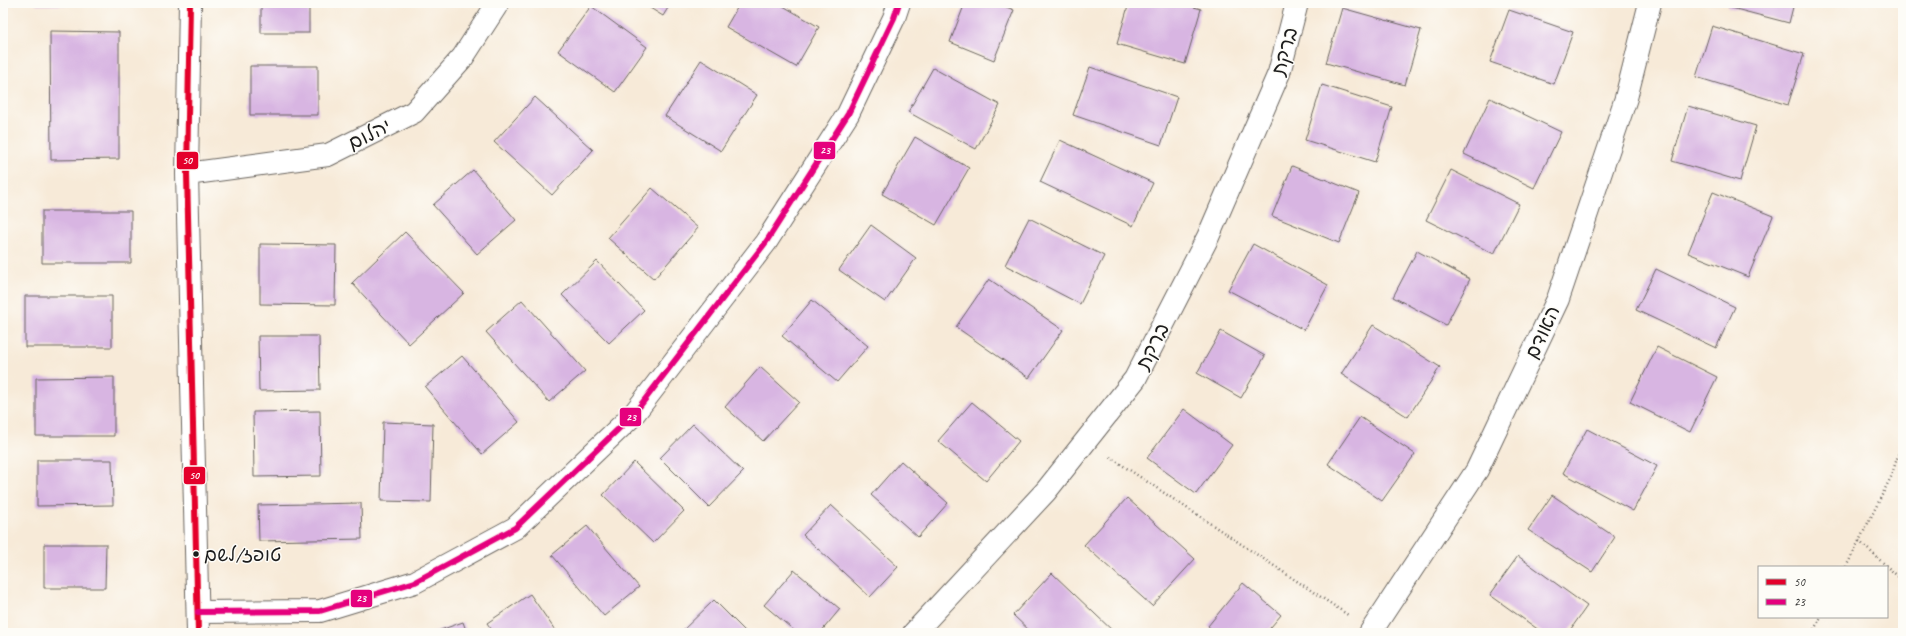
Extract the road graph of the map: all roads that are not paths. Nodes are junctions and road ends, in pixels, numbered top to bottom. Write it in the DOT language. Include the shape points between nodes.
graph roads {
  1 [pos="190,3"];
  2 [pos="498,3"];
  3 [pos="899,3"];
  4 [pos="1297,3"];
  5 [pos="1650,3"];
  6 [pos="187,174"];
  7 [pos="198,623"];
  8 [pos="1371,632"];
  9 [pos="914,633"];
  1 -- 6 [label="street"];
  2 -- 6 [label="street, יהלום" via="462,57 414,112 328,155"];
  3 -- 7 [label="street" via="848,114 766,242 632,415 515,528 415,582 320,611"];
  4 -- 9 [label="street, ברקת" via="1279,73 1208,237 1135,379 1046,491"];
  5 -- 8 [label="street, האודם" via="1626,98 1558,299 1477,470"];
  6 -- 7 [label="street"];
}
